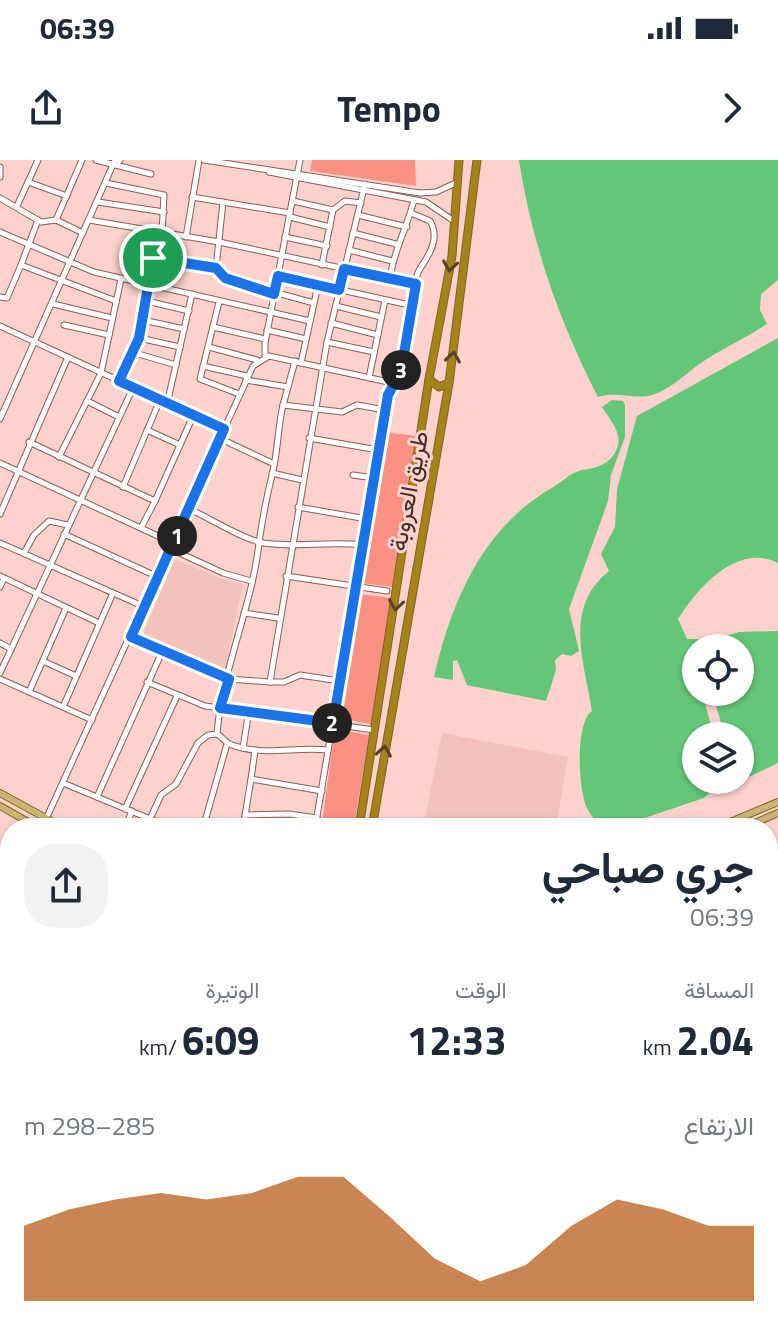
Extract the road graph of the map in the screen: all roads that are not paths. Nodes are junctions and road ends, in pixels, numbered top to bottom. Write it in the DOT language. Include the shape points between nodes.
graph roads {
  1 [pos="38,160"];
  2 [pos="82,160"];
  3 [pos="96,160"];
  4 [pos="201,160"];
  5 [pos="459,160"];
  6 [pos="477,160"];
  7 [pos="300,161"];
  8 [pos="117,162"];
  9 [pos="0,167"];
  10 [pos="151,174"];
  11 [pos="298,176"];
  12 [pos="313,176"];
  13 [pos="0,177"];
  14 [pos="28,182"];
  15 [pos="458,182"];
  16 [pos="106,183"];
  17 [pos="365,187"];
  18 [pos="67,196"];
  19 [pos="192,197"];
  20 [pos="0,198"];
  21 [pos="414,200"];
  22 [pos="223,201"];
  23 [pos="293,201"];
  24 [pos="98,202"];
  25 [pos="361,203"];
  26 [pos="17,206"];
  27 [pos="333,210"];
  28 [pos="164,212"];
  29 [pos="411,213"];
  30 [pos="290,215"];
  31 [pos="358,215"];
  32 [pos="38,220"];
  33 [pos="56,220"];
  34 [pos="89,220"];
  35 [pos="456,222"];
  36 [pos="330,227"];
  37 [pos="407,227"];
  38 [pos="160,232"];
  39 [pos="83,233"];
  40 [pos="353,233"];
  41 [pos="1,235"];
  42 [pos="186,237"];
  43 [pos="285,237"];
  44 [pos="219,242"];
  45 [pos="396,244"];
  46 [pos="29,245"];
  47 [pos="327,246"];
  48 [pos="349,250"];
  49 [pos="282,256"];
  50 [pos="153,258"];
  51 [pos="392,261"];
  52 [pos="72,263"];
  53 [pos="21,265"];
  54 [pos="322,265"];
  55 [pos="216,268"];
  56 [pos="344,269"];
  57 [pos="278,276"];
  58 [pos="390,278"];
  59 [pos="121,279"];
  60 [pos="62,283"];
  61 [pos="416,284"];
  62 [pos="149,285"];
  63 [pos="318,285"];
  64 [pos="339,290"];
  65 [pos="192,294"];
  66 [pos="274,294"];
  67 [pos="0,297"];
  68 [pos="385,300"];
  69 [pos="116,301"];
  70 [pos="147,301"];
  71 [pos="219,302"];
  72 [pos="314,303"];
  73 [pos="53,304"];
  74 [pos="335,306"];
  75 [pos="414,306"];
  76 [pos="189,311"];
  77 [pos="271,312"];
  78 [pos="381,317"];
  79 [pos="112,318"];
  80 [pos="143,320"];
  81 [pos="310,321"];
  82 [pos="331,323"];
  83 [pos="64,325"];
  84 [pos="0,326"];
  85 [pos="213,327"];
  86 [pos="184,329"];
  87 [pos="267,330"];
  88 [pos="109,335"];
  89 [pos="378,335"];
  90 [pos="139,338"];
  91 [pos="265,339"];
  92 [pos="306,339"];
  93 [pos="36,342"];
  94 [pos="327,342"];
  95 [pos="180,347"];
  96 [pos="209,347"];
  97 [pos="374,352"];
  98 [pos="135,353"];
  99 [pos="265,356"];
  100 [pos="68,357"];
  101 [pos="257,360"];
  102 [pos="298,362"];
  103 [pos="176,365"];
  104 [pos="203,366"];
  105 [pos="325,368"];
  106 [pos="101,373"];
  107 [pos="246,378"];
  108 [pos="369,378"];
  109 [pos="429,379"];
  110 [pos="119,381"];
  111 [pos="393,383"];
  112 [pos="449,383"];
  113 [pos="288,387"];
  114 [pos="133,388"];
  115 [pos="239,394"];
  116 [pos="160,400"];
  117 [pos="87,401"];
  118 [pos="167,404"];
  119 [pos="283,405"];
  120 [pos="315,408"];
  121 [pos="385,410"];
  122 [pos="193,416"];
  123 [pos="119,417"];
  124 [pos="0,419"];
  125 [pos="224,429"];
  126 [pos="147,430"];
  127 [pos="219,438"];
  128 [pos="309,438"];
  129 [pos="29,442"];
  130 [pos="180,445"];
  131 [pos="378,450"];
  132 [pos="59,457"];
  133 [pos="0,463"];
  134 [pos="274,464"];
  135 [pos="17,471"];
  136 [pos="93,473"];
  137 [pos="272,473"];
  138 [pos="353,475"];
  139 [pos="374,478"];
  140 [pos="302,480"];
  141 [pos="123,487"];
  142 [pos="80,501"];
  143 [pos="155,501"];
  144 [pos="298,507"];
  145 [pos="189,509"];
  146 [pos="0,514"];
  147 [pos="367,519"];
  148 [pos="68,525"];
  149 [pos="141,528"];
  150 [pos="64,534"];
  151 [pos="259,542"];
  152 [pos="0,543"];
  153 [pos="292,545"];
  154 [pos="363,545"];
  155 [pos="172,546"];
  156 [pos="24,553"];
  157 [pos="50,565"];
  158 [pos="286,576"];
  159 [pos="2,577"];
  160 [pos="158,577"];
  161 [pos="251,581"];
  162 [pos="0,587"];
  163 [pos="356,587"];
  164 [pos="387,591"];
  165 [pos="113,593"];
  166 [pos="37,594"];
  167 [pos="145,607"];
  168 [pos="66,608"];
  169 [pos="244,613"];
  170 [pos="278,618"];
  171 [pos="99,623"];
  172 [pos="131,637"];
  173 [pos="0,643"];
  174 [pos="11,649"];
  175 [pos="162,652"];
  176 [pos="43,661"];
  177 [pos="0,676"];
  178 [pos="76,676"];
  179 [pos="229,679"];
  180 [pos="340,681"];
  181 [pos="147,682"];
  182 [pos="270,682"];
  183 [pos="29,692"];
  184 [pos="177,696"];
  185 [pos="63,707"];
  186 [pos="220,708"];
  187 [pos="249,710"];
  188 [pos="92,720"];
  189 [pos="333,723"];
  190 [pos="375,731"];
  191 [pos="217,734"];
  192 [pos="227,744"];
  193 [pos="243,748"];
  194 [pos="255,750"];
  195 [pos="328,750"];
  196 [pos="251,779"];
  197 [pos="63,783"];
  198 [pos="322,791"];
  199 [pos="0,793"];
  200 [pos="97,797"];
  201 [pos="778,802"];
  202 [pos="0,806"];
  203 [pos="129,810"];
  204 [pos="245,815"];
  205 [pos="21,818"];
  206 [pos="44,818"];
  207 [pos="46,818"];
  208 [pos="127,818"];
  209 [pos="148,818"];
  210 [pos="150,818"];
  211 [pos="206,818"];
  212 [pos="245,818"];
  213 [pos="317,818"];
  214 [pos="361,818"];
  215 [pos="374,818"];
  216 [pos="740,818"];
  1 -- 14 [label="street"];
  2 -- 18 [label="street"];
  3 -- 8 [label="street"];
  4 -- 11 [label="street"];
  4 -- 19 [label="street"];
  5 -- 15 [label="highway, طريق العروبة"];
  112 -- 6 [label="highway, طريق العروبة, one-way"];
  7 -- 11 [label="street"];
  7 -- 12 [label="street"];
  8 -- 10 [label="street"];
  8 -- 16 [label="street"];
  9 -- 13 [label="street"];
  11 -- 12 [label="street"];
  11 -- 17 [label="street"];
  11 -- 23 [label="street"];
  12 -- 17 [label="street"];
  14 -- 18 [label="street"];
  14 -- 26 [label="street"];
  15 -- 17 [label="street" via="425,193"];
  15 -- 35 [label="highway, طريق العروبة"];
  16 -- 24 [label="street"];
  16 -- 28 [label="street" via="162,194"];
  17 -- 21 [label="street"];
  17 -- 25 [label="street"];
  18 -- 33 [label="street"];
  19 -- 22 [label="street"];
  19 -- 42 [label="street"];
  20 -- 26 [label="street"];
  21 -- 29 [label="street"];
  21 -- 35 [label="street" via="436,207"];
  22 -- 30 [label="street"];
  22 -- 44 [label="street"];
  23 -- 27 [label="street"];
  23 -- 30 [label="street"];
  24 -- 28 [label="street"];
  24 -- 34 [label="street"];
  25 -- 27 [label="street" via="344,201"];
  25 -- 31 [label="street"];
  26 -- 32 [label="street"];
  27 -- 36 [label="street"];
  28 -- 38 [label="street"];
  29 -- 37 [label="street"];
  29 -- 61 [label="street" via="428,219 434,229 430,256"];
  30 -- 36 [label="street"];
  30 -- 43 [label="street"];
  31 -- 37 [label="street"];
  31 -- 40 [label="street"];
  32 -- 33 [label="street"];
  32 -- 46 [label="street"];
  33 -- 39 [label="street"];
  34 -- 38 [label="street"];
  34 -- 39 [label="street"];
  35 -- 109 [label="highway, طريق العروبة, one-way"];
  36 -- 47 [label="street"];
  37 -- 45 [label="street"];
  38 -- 42 [label="street"];
  38 -- 50 [label="street"];
  39 -- 52 [label="street"];
  40 -- 45 [label="street"];
  40 -- 48 [label="street"];
  41 -- 46 [label="street"];
  42 -- 44 [label="street"];
  43 -- 47 [label="street"];
  43 -- 49 [label="street"];
  44 -- 49 [label="street"];
  44 -- 55 [label="street"];
  45 -- 51 [label="street"];
  46 -- 52 [label="street"];
  46 -- 53 [label="street"];
  47 -- 54 [label="street"];
  48 -- 51 [label="street"];
  48 -- 56 [label="street"];
  49 -- 54 [label="street"];
  49 -- 57 [label="street"];
  50 -- 55 [label="street"];
  50 -- 62 [label="street"];
  51 -- 58 [label="street"];
  52 -- 59 [label="street"];
  52 -- 60 [label="street"];
  53 -- 60 [label="street"];
  53 -- 67 [label="street" via="7,298"];
  54 -- 56 [label="street"];
  55 -- 66 [label="street" via="225,278"];
  56 -- 58 [label="street"];
  56 -- 64 [label="street"];
  57 -- 63 [label="street"];
  57 -- 66 [label="street"];
  58 -- 61 [label="street"];
  59 -- 62 [label="street"];
  59 -- 69 [label="street"];
  60 -- 69 [label="street"];
  60 -- 73 [label="street"];
  61 -- 75 [label="street"];
  62 -- 65 [label="street"];
  62 -- 70 [label="street"];
  63 -- 64 [label="street"];
  63 -- 72 [label="street"];
  64 -- 68 [label="street"];
  64 -- 74 [label="street"];
  65 -- 71 [label="street"];
  65 -- 76 [label="street"];
  66 -- 72 [label="street"];
  66 -- 77 [label="street"];
  68 -- 75 [label="street"];
  68 -- 78 [label="street"];
  69 -- 79 [label="street"];
  70 -- 76 [label="street"];
  70 -- 80 [label="street"];
  71 -- 77 [label="street"];
  71 -- 85 [label="street"];
  72 -- 81 [label="street"];
  73 -- 79 [label="street"];
  73 -- 93 [label="street"];
  74 -- 78 [label="street"];
  74 -- 82 [label="street"];
  75 -- 111 [label="street" via="401,371"];
  76 -- 86 [label="street"];
  77 -- 81 [label="street"];
  77 -- 87 [label="street"];
  78 -- 89 [label="street"];
  79 -- 88 [label="street"];
  80 -- 86 [label="street"];
  80 -- 90 [label="street"];
  81 -- 92 [label="street"];
  82 -- 89 [label="street"];
  82 -- 94 [label="street"];
  83 -- 88 [label="street"];
  84 -- 93 [label="street"];
  85 -- 91 [label="street"];
  85 -- 96 [label="street"];
  86 -- 95 [label="street"];
  87 -- 91 [label="street"];
  87 -- 92 [label="street"];
  88 -- 106 [label="street"];
  89 -- 97 [label="street"];
  90 -- 95 [label="street"];
  90 -- 98 [label="street"];
  91 -- 99 [label="street"];
  92 -- 102 [label="street"];
  93 -- 100 [label="street"];
  93 -- 124 [label="street"];
  94 -- 97 [label="street"];
  94 -- 105 [label="street"];
  95 -- 103 [label="street"];
  96 -- 101 [label="street"];
  96 -- 104 [label="street"];
  97 -- 108 [label="street"];
  98 -- 103 [label="street"];
  98 -- 110 [label="street"];
  99 -- 101 [label="street"];
  99 -- 102 [label="street"];
  100 -- 106 [label="street"];
  100 -- 129 [label="street"];
  101 -- 107 [label="street"];
  102 -- 105 [label="street"];
  102 -- 113 [label="street"];
  103 -- 118 [label="street"];
  104 -- 107 [label="street"];
  104 -- 115 [label="street" via="201,381"];
  105 -- 108 [label="street"];
  105 -- 120 [label="street"];
  106 -- 110 [label="street"];
  106 -- 117 [label="street"];
  107 -- 113 [label="street"];
  107 -- 115 [label="street"];
  108 -- 111 [label="street"];
  109 -- 112 [label="highway" via="436,386"];
  109 -- 190 [label="highway, طريق العروبة, one-way"];
  110 -- 114 [label="street"];
  111 -- 121 [label="street"];
  215 -- 112 [label="highway, طريق العروبة, one-way"];
  113 -- 119 [label="street"];
  114 -- 116 [label="street"];
  114 -- 123 [label="street"];
  115 -- 125 [label="street"];
  116 -- 118 [label="street"];
  116 -- 126 [label="street"];
  117 -- 123 [label="street"];
  117 -- 132 [label="street"];
  118 -- 122 [label="street"];
  119 -- 120 [label="street"];
  119 -- 134 [label="street"];
  120 -- 121 [label="street" via="342,412 357,405"];
  120 -- 128 [label="street"];
  121 -- 131 [label="street"];
  122 -- 125 [label="street"];
  122 -- 130 [label="street"];
  123 -- 136 [label="street"];
  125 -- 127 [label="street"];
  126 -- 130 [label="street"];
  126 -- 141 [label="street"];
  127 -- 134 [label="street"];
  127 -- 145 [label="street"];
  128 -- 131 [label="street"];
  128 -- 140 [label="street"];
  129 -- 132 [label="street"];
  129 -- 135 [label="street"];
  130 -- 143 [label="street"];
  131 -- 139 [label="street"];
  132 -- 136 [label="street"];
  133 -- 135 [label="street"];
  134 -- 137 [label="street"];
  135 -- 142 [label="street"];
  135 -- 146 [label="street"];
  136 -- 141 [label="street"];
  136 -- 142 [label="street"];
  137 -- 140 [label="street"];
  137 -- 151 [label="street"];
  138 -- 139 [label="street"];
  139 -- 147 [label="street"];
  140 -- 144 [label="street"];
  141 -- 143 [label="street"];
  142 -- 148 [label="street"];
  142 -- 149 [label="street"];
  143 -- 149 [label="street"];
  144 -- 147 [label="street"];
  144 -- 153 [label="street"];
  145 -- 151 [label="street"];
  145 -- 155 [label="street"];
  147 -- 154 [label="street"];
  148 -- 150 [label="street"];
  148 -- 156 [label="street" via="49,521"];
  149 -- 155 [label="street"];
  150 -- 157 [label="street"];
  150 -- 160 [label="street"];
  151 -- 153 [label="street"];
  151 -- 161 [label="street"];
  152 -- 156 [label="street"];
  153 -- 154 [label="street"];
  153 -- 158 [label="street"];
  154 -- 163 [label="street"];
  155 -- 160 [label="street"];
  155 -- 161 [label="street" via="223,573"];
  156 -- 157 [label="street"];
  157 -- 165 [label="street"];
  157 -- 166 [label="street"];
  158 -- 163 [label="street"];
  158 -- 170 [label="street"];
  159 -- 162 [label="street"];
  159 -- 166 [label="street"];
  160 -- 167 [label="street"];
  161 -- 169 [label="street"];
  163 -- 164 [label="street"];
  163 -- 180 [label="street"];
  165 -- 167 [label="street"];
  165 -- 171 [label="street"];
  166 -- 168 [label="street"];
  166 -- 174 [label="street"];
  167 -- 172 [label="street"];
  168 -- 171 [label="street"];
  168 -- 176 [label="street"];
  169 -- 170 [label="street"];
  169 -- 179 [label="street"];
  170 -- 182 [label="street"];
  171 -- 178 [label="street"];
  172 -- 175 [label="street"];
  172 -- 188 [label="street"];
  173 -- 174 [label="street"];
  174 -- 177 [label="street"];
  175 -- 179 [label="street"];
  175 -- 181 [label="street"];
  176 -- 178 [label="street"];
  176 -- 183 [label="street"];
  177 -- 183 [label="street"];
  178 -- 185 [label="street"];
  179 -- 182 [label="street"];
  179 -- 186 [label="street"];
  180 -- 182 [label="street" via="300,675"];
  180 -- 189 [label="street"];
  181 -- 184 [label="street"];
  181 -- 200 [label="street"];
  183 -- 185 [label="street"];
  184 -- 186 [label="street"];
  184 -- 203 [label="street"];
  185 -- 188 [label="street"];
  186 -- 187 [label="street"];
  186 -- 191 [label="street"];
  187 -- 189 [label="street"];
  187 -- 193 [label="street"];
  188 -- 197 [label="street"];
  189 -- 190 [label="street"];
  189 -- 195 [label="street"];
  190 -- 214 [label="highway, طريق العروبة"];
  191 -- 192 [label="street"];
  191 -- 210 [label="street" via="198,743"];
  192 -- 193 [label="street"];
  192 -- 211 [label="street"];
  193 -- 194 [label="street"];
  194 -- 195 [label="street"];
  194 -- 196 [label="street"];
  195 -- 198 [label="street"];
  196 -- 198 [label="street"];
  196 -- 204 [label="street"];
  197 -- 200 [label="street"];
  197 -- 207 [label="street"];
  198 -- 213 [label="street"];
  199 -- 206 [label="main road"];
  200 -- 203 [label="street"];
  201 -- 216 [label="main road"];
  202 -- 205 [label="main road"];
  203 -- 208 [label="street"];
  203 -- 209 [label="street"];
  204 -- 212 [label="street"];
  204 -- 213 [label="street"];
}
